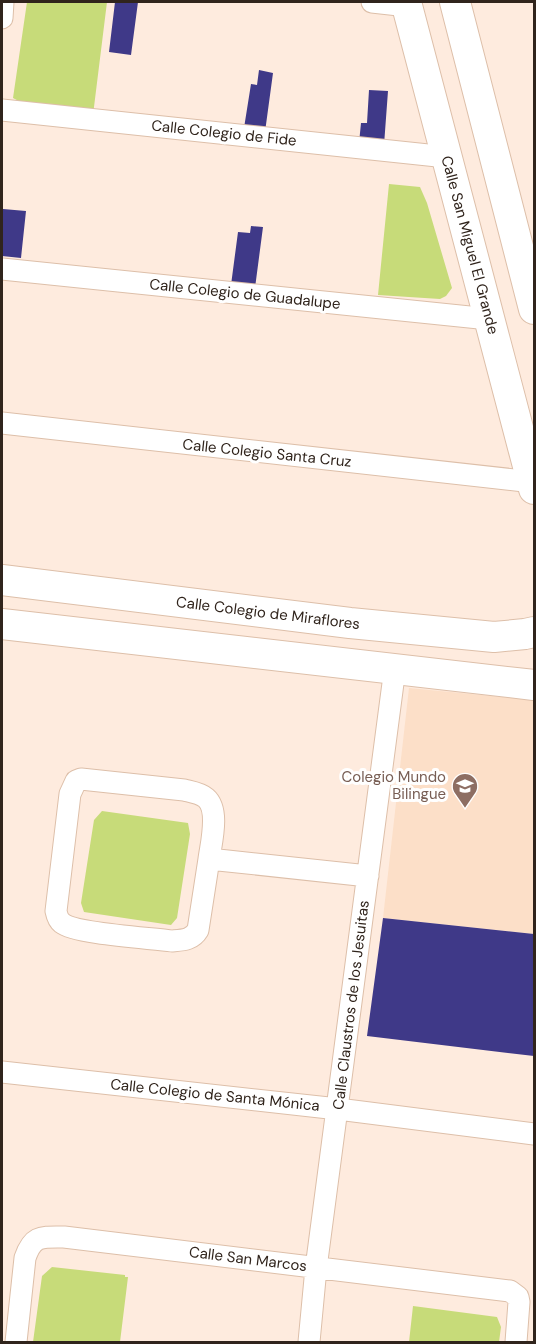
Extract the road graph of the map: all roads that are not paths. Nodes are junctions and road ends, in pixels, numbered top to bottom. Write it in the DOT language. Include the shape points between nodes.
graph roads {
  1 [pos="3,2"];
  2 [pos="372,2"];
  3 [pos="455,2"];
  4 [pos="407,4"];
  5 [pos="2,18"];
  6 [pos="2,110"];
  7 [pos="447,157"];
  8 [pos="2,269"];
  9 [pos="534,309"];
  10 [pos="489,319"];
  11 [pos="2,423"];
  12 [pos="534,486"];
  13 [pos="2,580"];
  14 [pos="2,624"];
  15 [pos="534,632"];
  16 [pos="394,669"];
  17 [pos="534,685"];
  18 [pos="209,859"];
  19 [pos="368,876"];
  20 [pos="2,1072"];
  21 [pos="338,1109"];
  22 [pos="534,1134"];
  23 [pos="316,1268"];
  24 [pos="16,1342"];
  25 [pos="309,1342"];
  26 [pos="516,1342"];
  1 -- 5 [label="street"];
  2 -- 4 [label="street"];
  3 -- 9 [label="street"];
  4 -- 7 [label="street, Calle San Miguel El Grande"];
  6 -- 7 [label="street, Calle Colegio de Fide"];
  7 -- 10 [label="street, Calle San Miguel El Grande"];
  8 -- 10 [label="street, Calle Colegio de Guadalupe"];
  10 -- 12 [label="street, Calle San Miguel El Grande"];
  11 -- 12 [label="street, Calle Colegio Santa Cruz"];
  13 -- 15 [label="street, Calle Colegio de Miraflores" via="461,634 494,637"];
  14 -- 16 [label="street"];
  16 -- 17 [label="street"];
  16 -- 19 [label="street, Calle Claustros de los Jesuitas"];
  18 -- 18 [label="street" via="213,810 203,796 184,790 81,779 70,794 57,918 79,931 185,940 198,930"];
  18 -- 19 [label="street"];
  19 -- 21 [label="street, Calle Claustros de los Jesuitas"];
  20 -- 21 [label="street, Calle Colegio de Santa Mónica"];
  21 -- 22 [label="street, Calle Colegio de Santa Mónica"];
  21 -- 23 [label="street, Calle Claustros de los Jesuitas"];
  23 -- 24 [label="street, Calle San Marcos" via="47,1237 32,1243 25,1258"];
  23 -- 25 [label="street, Calle Claustros de los Jesuitas"];
  23 -- 26 [label="street, Calle San Marcos" via="510,1291 519,1302"];
}
